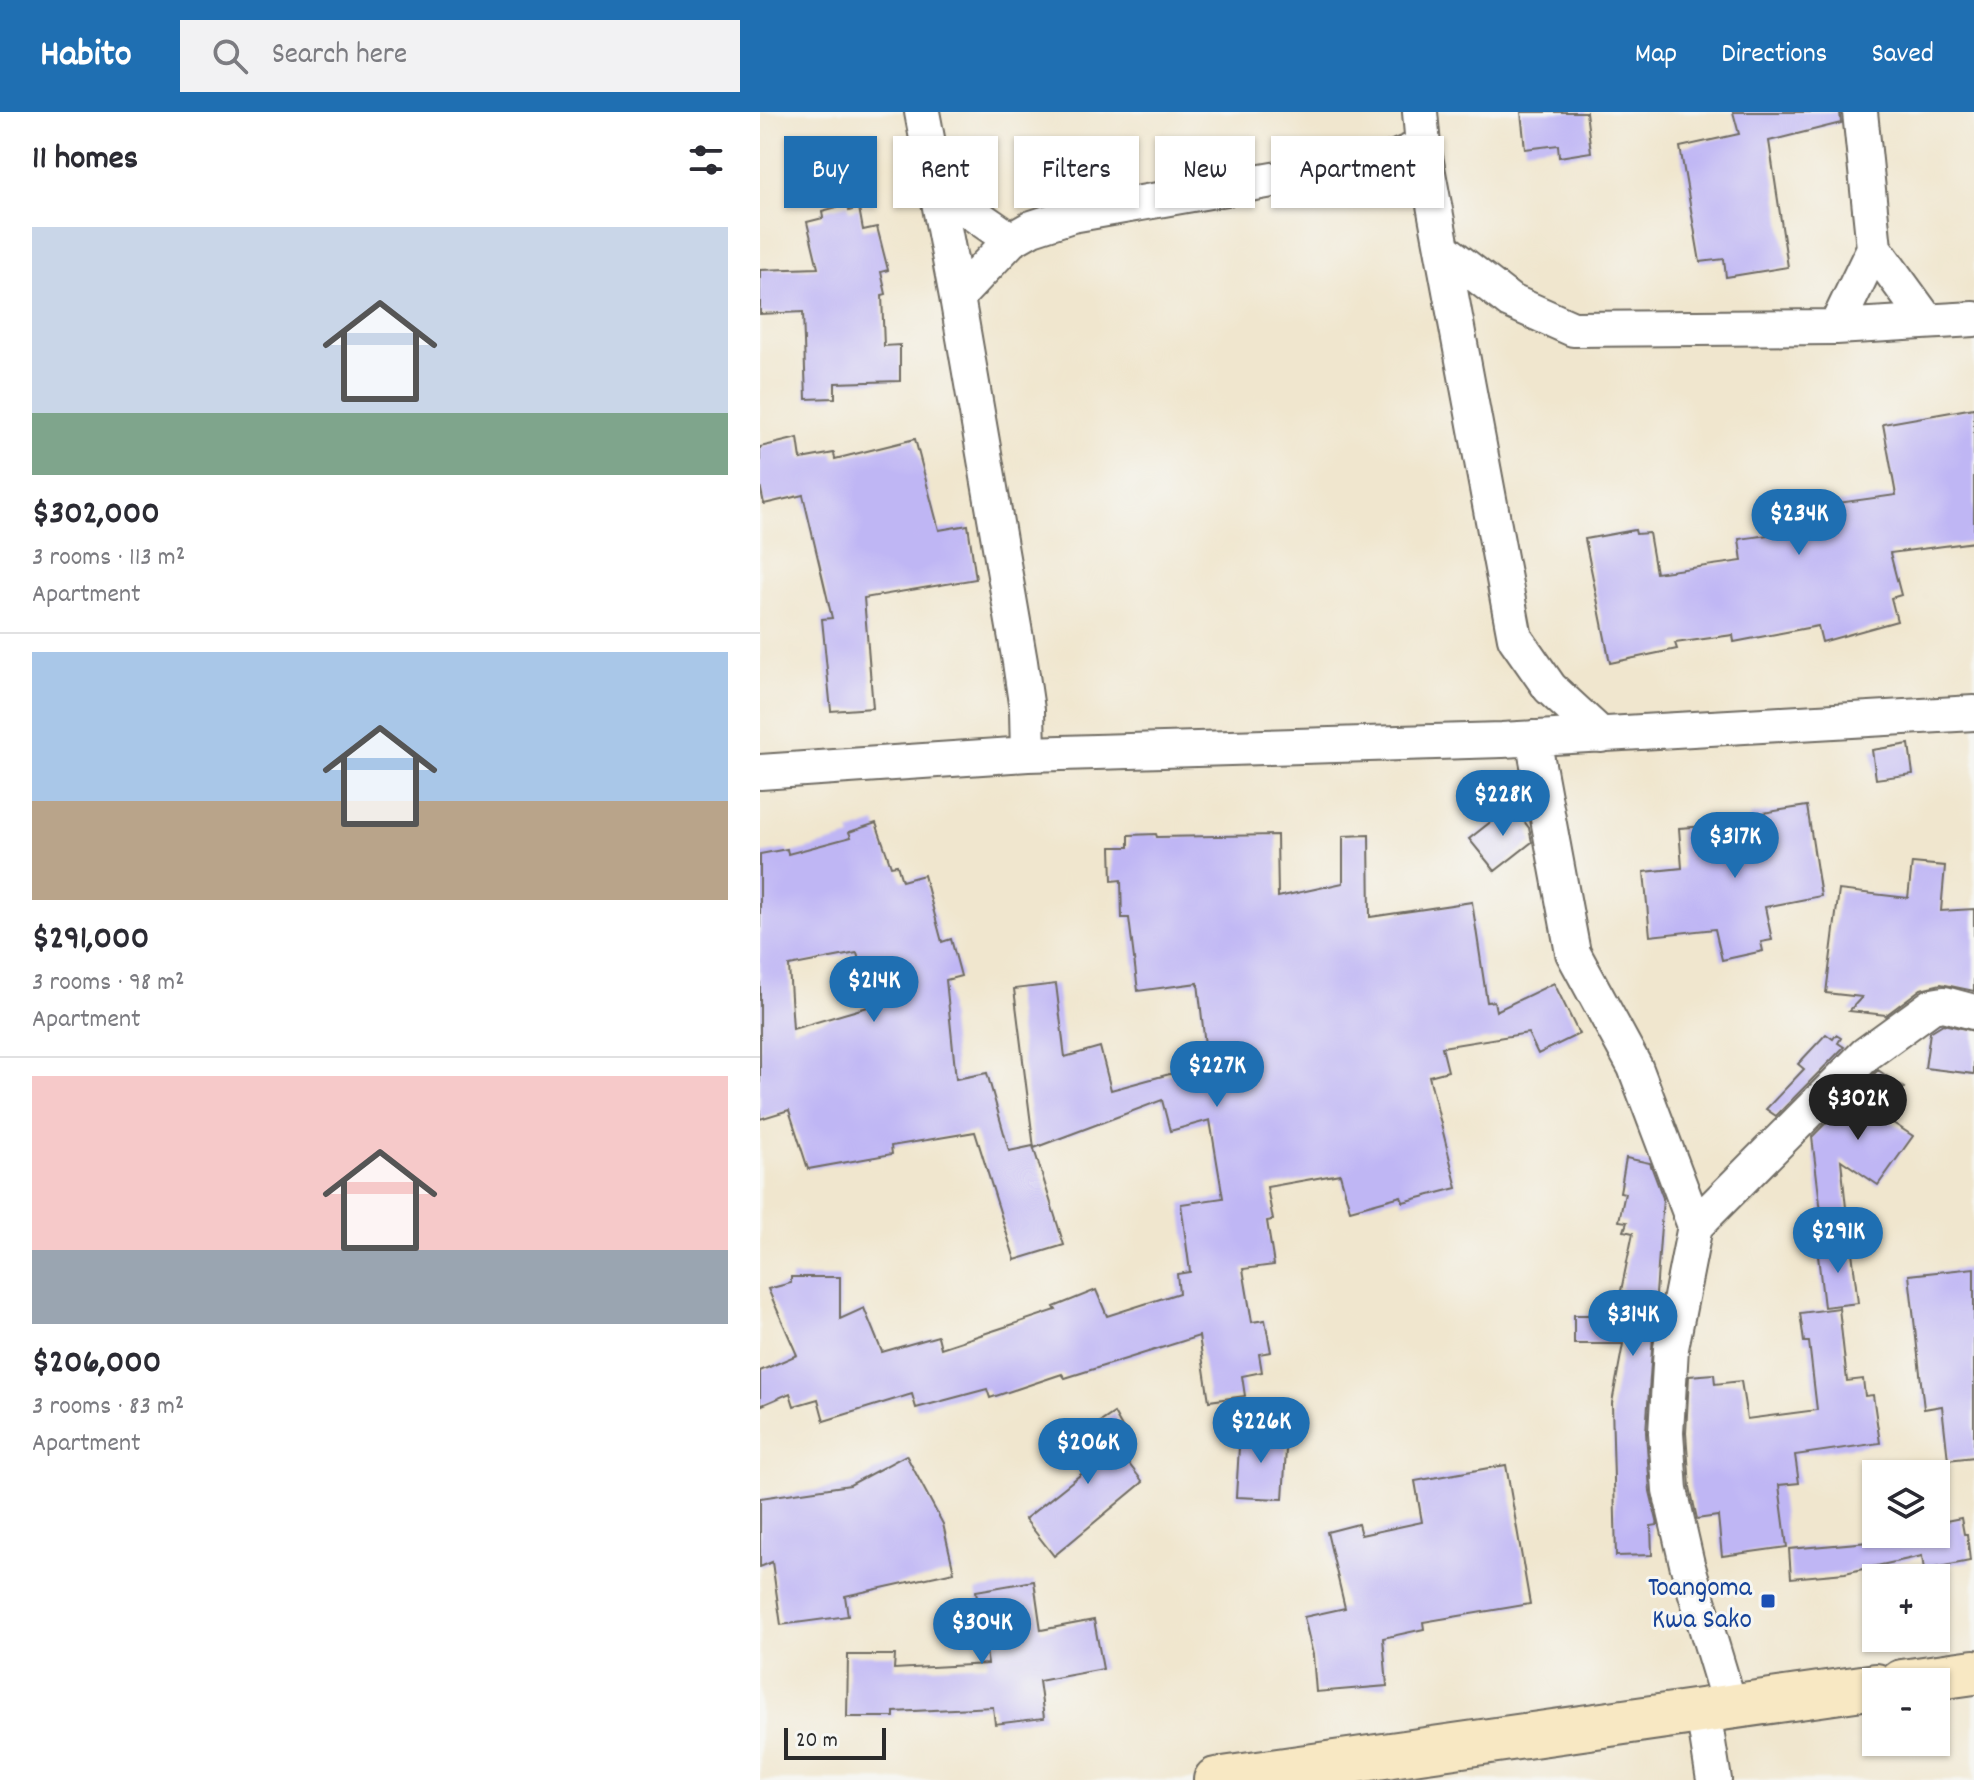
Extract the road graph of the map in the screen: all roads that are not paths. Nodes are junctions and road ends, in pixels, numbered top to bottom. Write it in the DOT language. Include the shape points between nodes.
graph roads {
  1 [pos="922,112"];
  2 [pos="1420,112"];
  3 [pos="1860,112"];
  4 [pos="927,136"];
  5 [pos="1422,136"];
  6 [pos="1271,180"];
  7 [pos="941,208"];
  8 [pos="965,208"];
  9 [pos="1436,208"];
  10 [pos="1011,240"];
  11 [pos="1874,248"];
  12 [pos="1444,250"];
  13 [pos="957,297"];
  14 [pos="1974,319"];
  15 [pos="1927,321"];
  16 [pos="1836,327"];
  17 [pos="1974,713"];
  18 [pos="1601,735"];
  19 [pos="1533,738"];
  20 [pos="1028,754"];
  21 [pos="760,772"];
  22 [pos="1974,1012"];
  23 [pos="1695,1226"];
  24 [pos="1974,1672"];
  25 [pos="1950,1675"];
  26 [pos="1862,1688"];
  27 [pos="1716,1708"];
  28 [pos="1216,1780"];
  29 [pos="1714,1780"];
  1 -- 4 [label="street"];
  2 -- 5 [label="street"];
  3 -- 11 [label="street"];
  6 -- 10 [label="street" via="1072,215"];
  7 -- 13 [label="street"];
  8 -- 10 [label="street"];
  9 -- 12 [label="street"];
  10 -- 13 [label="street"];
  11 -- 15 [label="street"];
  11 -- 16 [label="street"];
  12 -- 16 [label="street" via="1510,301 1573,329"];
  12 -- 18 [label="street" via="1515,638 1550,688"];
  13 -- 20 [label="street" via="1020,662"];
  14 -- 15 [label="street"];
  15 -- 16 [label="street"];
  17 -- 18 [label="street"];
  18 -- 19 [label="street"];
  19 -- 20 [label="street"];
  19 -- 23 [label="street" via="1573,953 1635,1067"];
  20 -- 21 [label="street"];
  22 -- 23 [label="street" via="1932,1006 1877,1045"];
  23 -- 27 [label="street" via="1671,1348 1666,1433 1670,1490"];
  24 -- 25 [label="main road"];
  26 -- 27 [label="main road"];
  27 -- 28 [label="main road"];
  27 -- 29 [label="street"];
}
